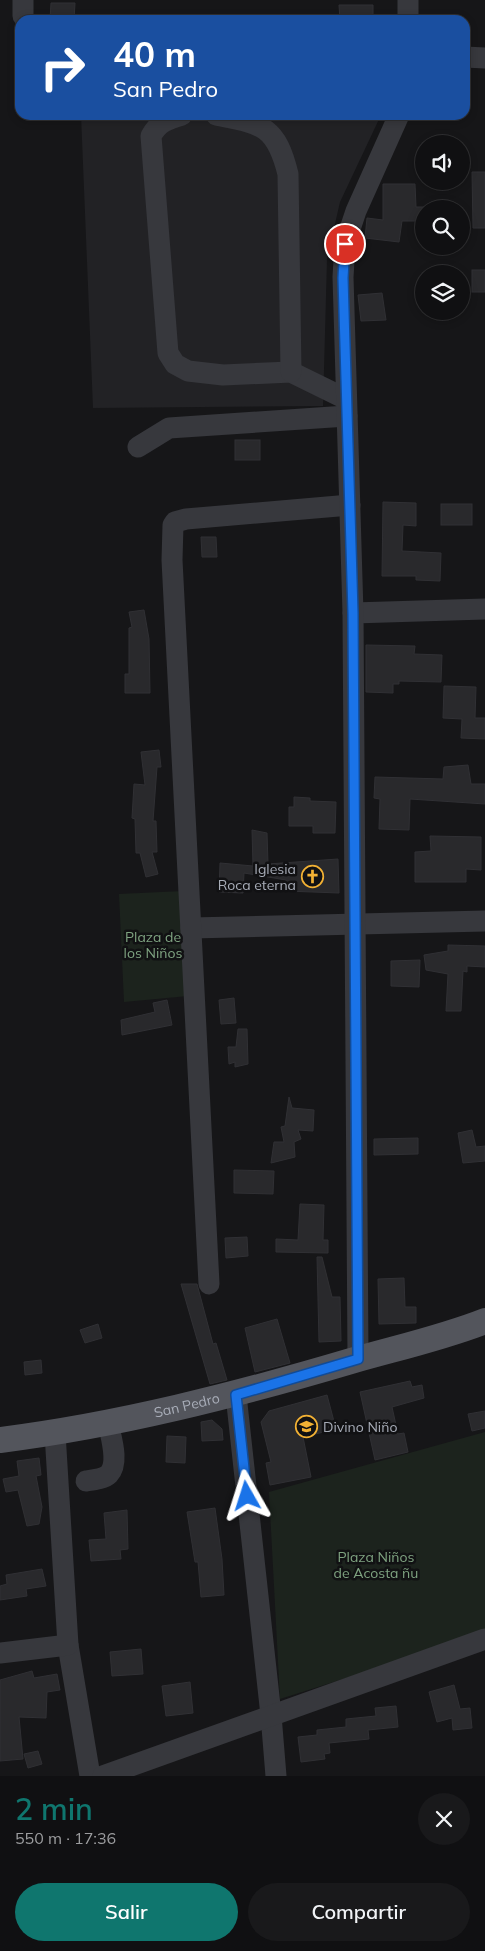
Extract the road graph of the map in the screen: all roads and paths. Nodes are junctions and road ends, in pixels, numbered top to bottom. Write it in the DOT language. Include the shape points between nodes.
graph roads {
  1 [pos="408,0"];
  2 [pos="408,15"];
  3 [pos="470,57"];
  4 [pos="485,58"];
  5 [pos="167,120"];
  6 [pos="242,120"];
  7 [pos="397,120"];
  8 [pos="291,372"];
  9 [pos="347,408"];
  10 [pos="138,448"];
  11 [pos="350,505"];
  12 [pos="485,609"];
  13 [pos="353,613"];
  14 [pos="485,921"];
  15 [pos="356,924"];
  16 [pos="191,928"];
  17 [pos="208,1284"];
  18 [pos="484,1325"];
  19 [pos="358,1359"];
  20 [pos="236,1395"];
  21 [pos="108,1422"];
  22 [pos="55,1433"];
  23 [pos="0,1440"];
  24 [pos="86,1481"];
  25 [pos="485,1639"];
  26 [pos="68,1645"];
  27 [pos="0,1653"];
  28 [pos="271,1715"];
  29 [pos="90,1776"];
  30 [pos="104,1776"];
  31 [pos="276,1776"];
  1 -- 2 [label="street"];
  3 -- 4 [label="street"];
  5 -- 8 [label="street" via="157,126 151,136 168,353 175,364 188,370 223,375"];
  6 -- 8 [label="street" via="270,132 282,150 288,174"];
  7 -- 9 [label="street" via="345,244"];
  8 -- 9 [label="street"];
  9 -- 10 [label="street" via="169,428"];
  9 -- 11 [label="street"];
  11 -- 13 [label="street"];
  11 -- 16 [label="street" via="186,519 175,522 173,526 172,560"];
  12 -- 13 [label="street"];
  13 -- 15 [label="street"];
  14 -- 15 [label="street"];
  15 -- 16 [label="street"];
  15 -- 19 [label="street"];
  16 -- 17 [label="street"];
  18 -- 19 [label="main road, San Pedro"];
  19 -- 20 [label="main road, San Pedro"];
  20 -- 21 [label="main road, San Pedro"];
  20 -- 28 [label="street"];
  21 -- 22 [label="main road, San Pedro"];
  21 -- 24 [label="street" via="113,1467 109,1474"];
  22 -- 23 [label="main road, San Pedro"];
  22 -- 26 [label="street"];
  25 -- 28 [label="street"];
  26 -- 27 [label="street"];
  26 -- 29 [label="street"];
  28 -- 30 [label="street"];
  28 -- 31 [label="street"];
}
